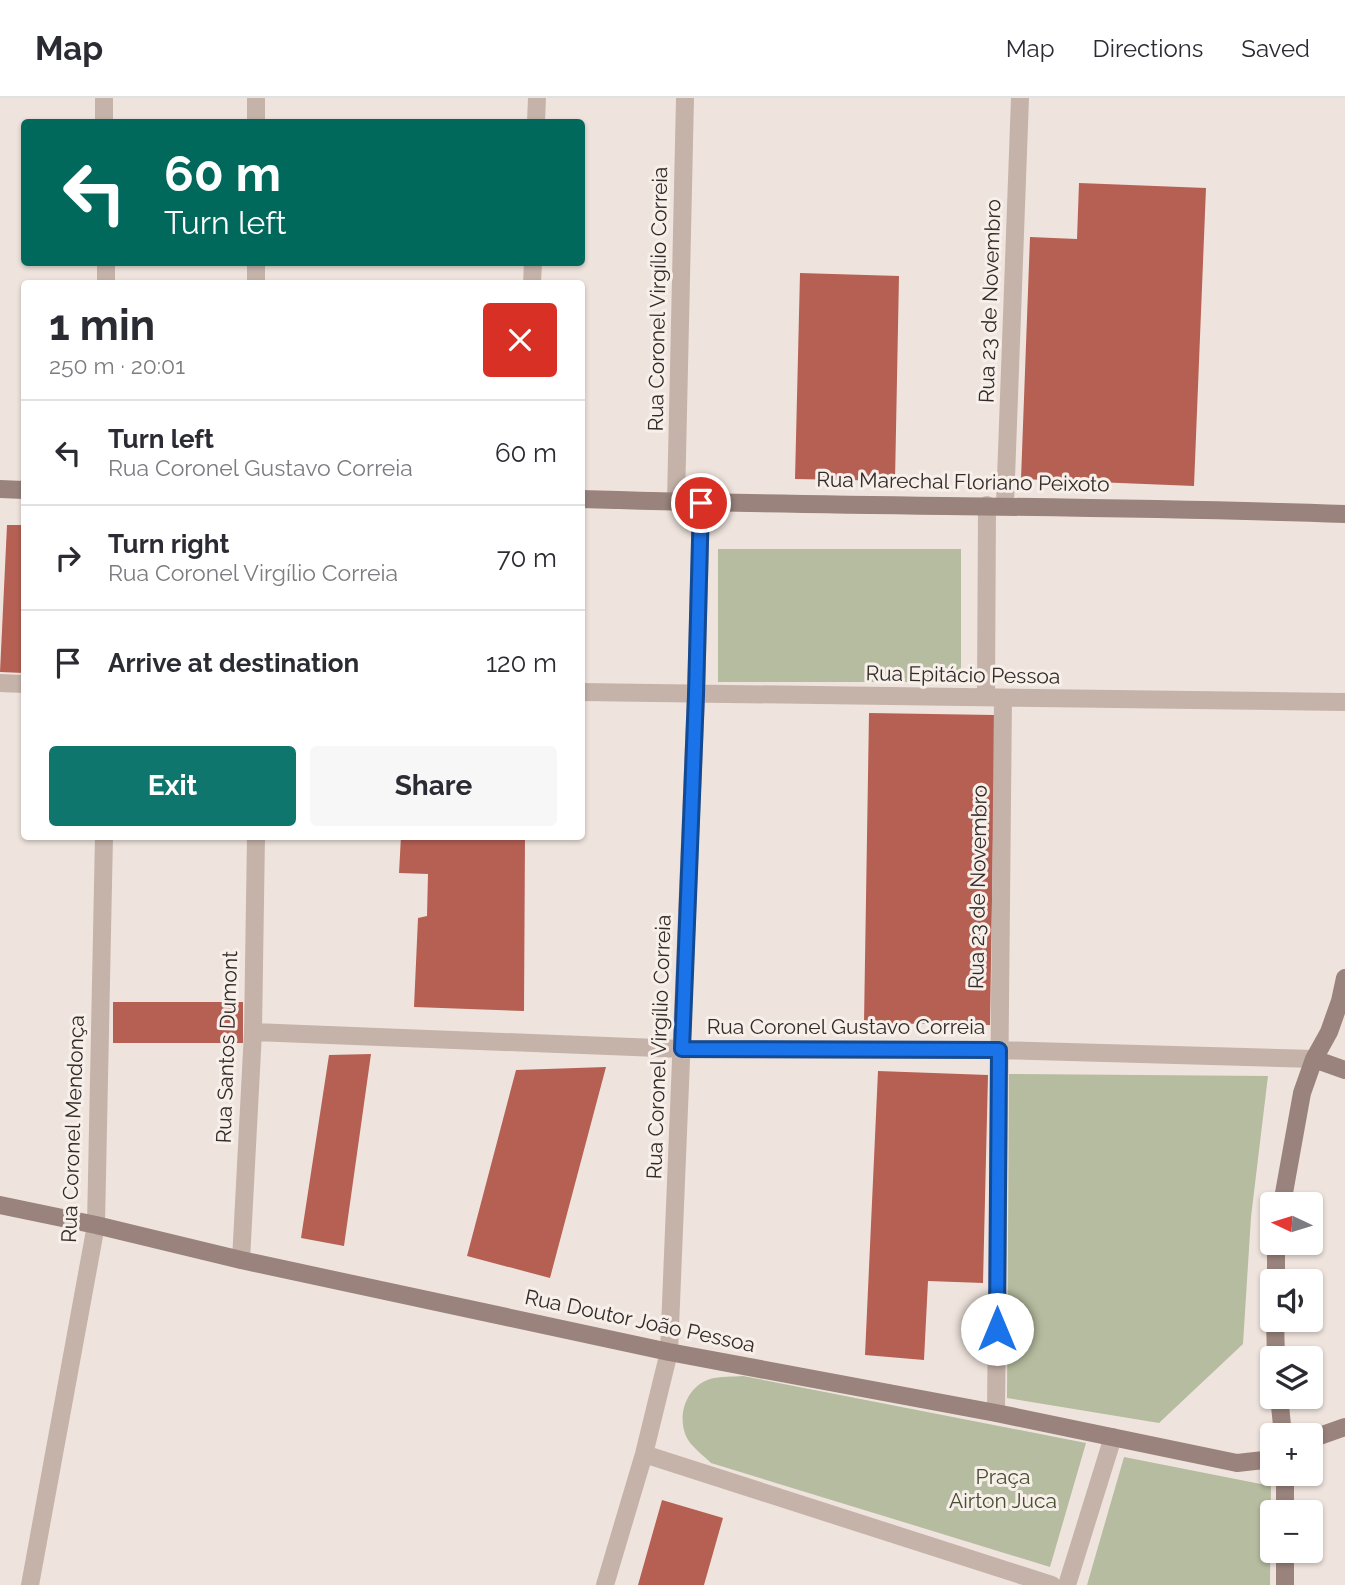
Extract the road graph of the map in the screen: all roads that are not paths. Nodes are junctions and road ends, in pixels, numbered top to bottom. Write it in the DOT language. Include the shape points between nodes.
graph roads {
  1 [pos="104,98"];
  2 [pos="256,98"];
  3 [pos="537,98"];
  4 [pos="685,98"];
  5 [pos="1020,98"];
  6 [pos="104,119"];
  7 [pos="256,119"];
  8 [pos="536,119"];
  9 [pos="0,489"];
  10 [pos="21,490"];
  11 [pos="585,499"];
  12 [pos="676,502"];
  13 [pos="701,503"];
  14 [pos="987,505"];
  15 [pos="1005,505"];
  16 [pos="1345,514"];
  17 [pos="0,683"];
  18 [pos="21,684"];
  19 [pos="585,692"];
  20 [pos="696,695"];
  21 [pos="995,697"];
  22 [pos="1345,702"];
  23 [pos="104,840"];
  24 [pos="256,840"];
  25 [pos="1345,978"];
  26 [pos="253,1032"];
  27 [pos="682,1049"];
  28 [pos="999,1050"];
  29 [pos="1314,1059"];
  30 [pos="1345,1070"];
  31 [pos="1284,1192"];
  32 [pos="0,1205"];
  33 [pos="96,1225"];
  34 [pos="241,1260"];
  35 [pos="669,1352"];
  36 [pos="996,1413"];
  37 [pos="1345,1427"];
  38 [pos="1323,1435"];
  39 [pos="1112,1437"];
  40 [pos="644,1454"];
  41 [pos="1260,1460"];
  42 [pos="1285,1563"];
  43 [pos="30,1585"];
  44 [pos="605,1585"];
  45 [pos="1052,1585"];
  46 [pos="1067,1585"];
  47 [pos="1285,1585"];
  1 -- 6 [label="street"];
  2 -- 7 [label="street"];
  3 -- 8 [label="street"];
  4 -- 12 [label="street, Rua Coronel Virgílio Correia"];
  5 -- 15 [label="street, Rua 23 de Novembro"];
  9 -- 10 [label="main road"];
  11 -- 12 [label="main road, Rua Marechal Floriano Peixoto"];
  12 -- 13 [label="main road, Rua Marechal Floriano Peixoto"];
  13 -- 14 [label="main road, Rua Marechal Floriano Peixoto"];
  13 -- 20 [label="street, Rua Coronel Virgílio Correia"];
  14 -- 15 [label="main road, Rua Marechal Floriano Peixoto"];
  14 -- 21 [label="street, Rua 23 de Novembro"];
  15 -- 16 [label="main road, Rua Marechal Floriano Peixoto"];
  17 -- 18 [label="street"];
  19 -- 20 [label="street, Rua Epitácio Pessoa"];
  20 -- 21 [label="street, Rua Epitácio Pessoa"];
  20 -- 27 [label="street, Rua Coronel Virgílio Correia"];
  21 -- 22 [label="street, Rua Epitácio Pessoa"];
  21 -- 28 [label="street, Rua 23 de Novembro"];
  23 -- 33 [label="street, Rua Coronel Mendonça"];
  24 -- 26 [label="street, Rua Santos Dumont"];
  25 -- 29 [label="main road" via="1329,1032"];
  26 -- 27 [label="street, Rua Coronel Gustavo Correia"];
  26 -- 34 [label="street, Rua Santos Dumont"];
  27 -- 28 [label="street, Rua Coronel Gustavo Correia"];
  27 -- 35 [label="street, Rua Coronel Virgílio Correia"];
  28 -- 29 [label="street, Rua Coronel Gustavo Correia"];
  28 -- 36 [label="street, Rua 23 de Novembro"];
  29 -- 30 [label="main road"];
  29 -- 31 [label="main road" via="1302,1093"];
  32 -- 33 [label="main road, Rua Doutor João Pessoa"];
  33 -- 34 [label="main road, Rua Doutor João Pessoa"];
  33 -- 43 [label="street, Rua Coronel Mendonça"];
  34 -- 35 [label="main road, Rua Doutor João Pessoa"];
  35 -- 36 [label="main road, Rua Doutor João Pessoa"];
  35 -- 40 [label="street, Rua Coronel Virgílio Correia"];
  36 -- 39 [label="main road, Rua Doutor João Pessoa"];
  37 -- 38 [label="main road"];
  39 -- 41 [label="main road, Rua Doutor João Pessoa" via="1237,1463"];
  39 -- 46 [label="street"];
  40 -- 44 [label="street, Rua Coronel Virgílio Correia"];
  40 -- 45 [label="street"];
  42 -- 47 [label="main road"];
}
